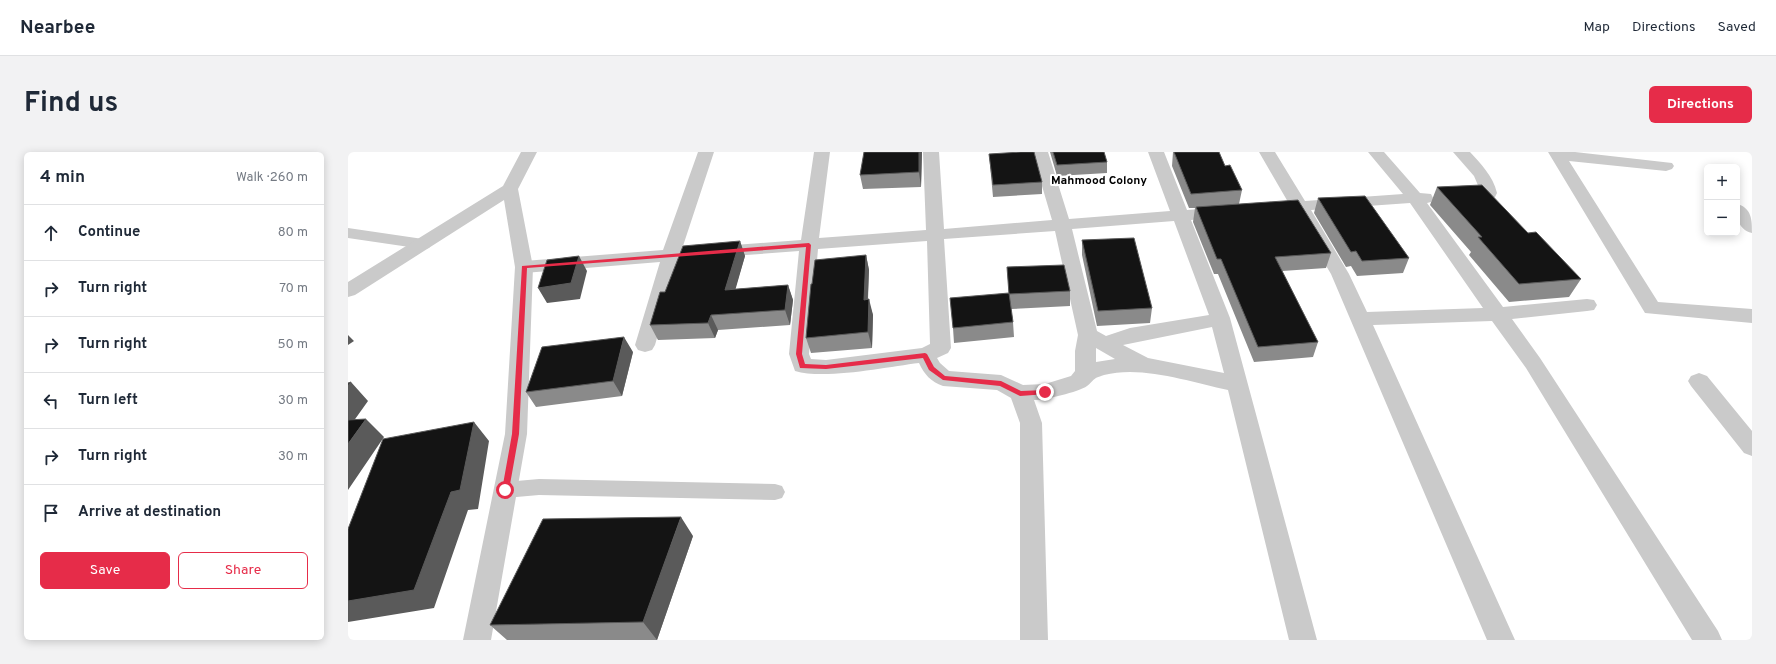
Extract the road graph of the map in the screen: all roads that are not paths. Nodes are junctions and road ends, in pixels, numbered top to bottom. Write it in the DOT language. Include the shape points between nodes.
graph roads {
  1 [pos="529,152"];
  2 [pos="706,152"];
  3 [pos="822,152"];
  4 [pos="931,152"];
  5 [pos="1040,152"];
  6 [pos="1156,152"];
  7 [pos="1267,152"];
  8 [pos="1376,152"];
  9 [pos="1461,152"];
  10 [pos="1557,154"];
  11 [pos="1666,166"];
  12 [pos="510,189"];
  13 [pos="1415,198"];
  14 [pos="1301,206"];
  15 [pos="1740,213"];
  16 [pos="1180,215"];
  17 [pos="1062,225"];
  18 [pos="1752,228"];
  19 [pos="348,233"];
  20 [pos="936,235"];
  21 [pos="423,244"];
  22 [pos="809,245"];
  23 [pos="671,255"];
  24 [pos="524,267"];
  25 [pos="348,291"];
  26 [pos="1587,305"];
  27 [pos="1498,314"];
  28 [pos="1752,316"];
  29 [pos="1220,318"];
  30 [pos="1360,319"];
  31 [pos="1097,339"];
  32 [pos="645,345"];
  33 [pos="925,355"];
  34 [pos="1142,364"];
  35 [pos="1086,373"];
  36 [pos="1699,381"];
  37 [pos="1237,384"];
  38 [pos="1020,393"];
  39 [pos="1752,447"];
  40 [pos="505,490"];
  41 [pos="775,492"];
  42 [pos="477,640"];
  43 [pos="1034,640"];
  44 [pos="1303,640"];
  45 [pos="1501,640"];
  46 [pos="1708,640"];
  1 -- 12 [label="street"];
  2 -- 23 [label="street"];
  3 -- 22 [label="street"];
  4 -- 20 [label="street"];
  5 -- 17 [label="street"];
  6 -- 16 [label="street"];
  7 -- 14 [label="street"];
  8 -- 13 [label="street"];
  9 -- 13 [label="street" via="1478,170 1487,184 1489,193 1477,196"];
  10 -- 11 [label="street"];
  10 -- 28 [label="street" via="1652,308"];
  12 -- 21 [label="street"];
  12 -- 24 [label="street"];
  13 -- 14 [label="street"];
  13 -- 27 [label="street"];
  14 -- 16 [label="street"];
  14 -- 30 [label="street" via="1340,274"];
  15 -- 18 [label="street"];
  16 -- 17 [label="street"];
  16 -- 29 [label="street"];
  17 -- 20 [label="street"];
  17 -- 31 [label="street"];
  19 -- 21 [label="street"];
  20 -- 22 [label="street"];
  20 -- 33 [label="street" via="941,348"];
  21 -- 25 [label="street"];
  22 -- 23 [label="street"];
  22 -- 33 [label="street" via="799,354 802,366 826,367"];
  23 -- 24 [label="street"];
  23 -- 32 [label="street"];
  24 -- 40 [label="street" via="516,434"];
  26 -- 27 [label="street"];
  27 -- 30 [label="street"];
  27 -- 46 [label="street" via="1533,363"];
  29 -- 31 [label="street" via="1204,323"];
  29 -- 37 [label="street"];
  30 -- 45 [label="street"];
  31 -- 34 [label="street"];
  31 -- 35 [label="street" via="1085,351"];
  33 -- 38 [label="street" via="932,368 943,378 1001,384"];
  34 -- 35 [label="street" via="1106,367"];
  34 -- 37 [label="street"];
  35 -- 38 [label="street" via="1079,381 1045,392"];
  36 -- 39 [label="street"];
  37 -- 44 [label="street"];
  38 -- 43 [label="street" via="1031,423"];
  40 -- 41 [label="lane" via="539,487"];
  40 -- 42 [label="street"];
}
